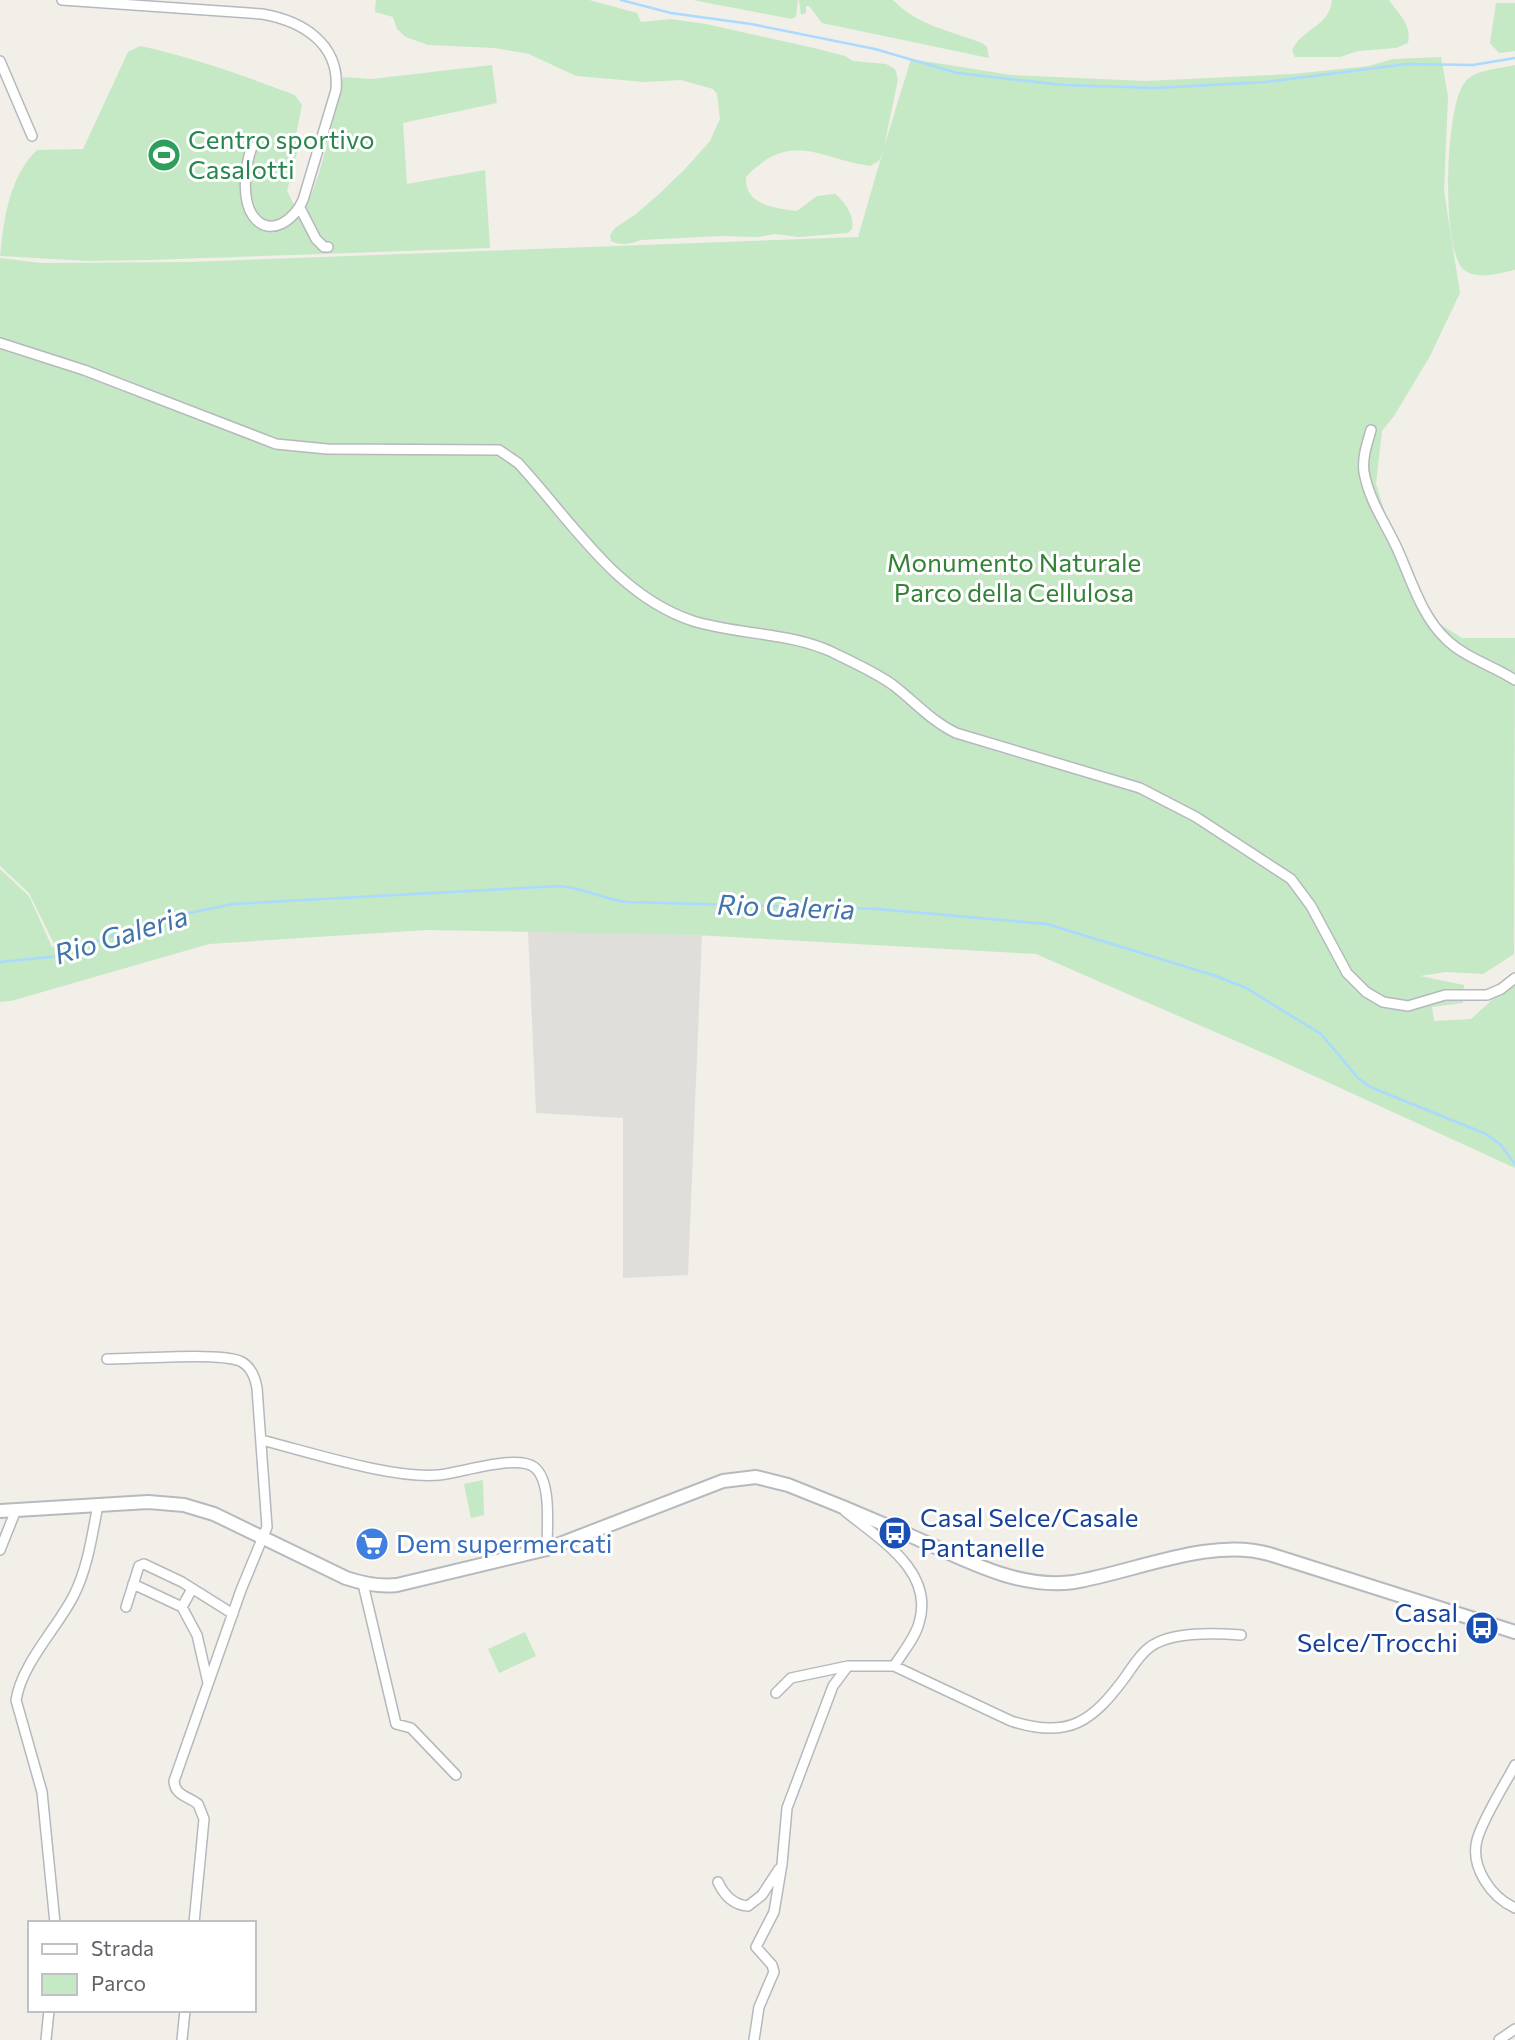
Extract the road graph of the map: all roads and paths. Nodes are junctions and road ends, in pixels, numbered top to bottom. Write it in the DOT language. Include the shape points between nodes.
graph roads {
  1 [pos="62,0"];
  2 [pos="0,61"];
  3 [pos="32,136"];
  4 [pos="252,147"];
  5 [pos="300,208"];
  6 [pos="328,247"];
  7 [pos="0,343"];
  8 [pos="1371,430"];
  9 [pos="1515,680"];
  10 [pos="1515,978"];
  11 [pos="107,1359"];
  12 [pos="261,1440"];
  13 [pos="98,1505"];
  14 [pos="838,1505"];
  15 [pos="16,1510"];
  16 [pos="0,1511"];
  17 [pos="263,1538"];
  18 [pos="547,1549"];
  19 [pos="0,1550"];
  20 [pos="134,1584"];
  21 [pos="363,1584"];
  22 [pos="191,1589"];
  23 [pos="126,1607"];
  24 [pos="182,1607"];
  25 [pos="233,1614"];
  26 [pos="1514,1627"];
  27 [pos="1241,1634"];
  28 [pos="848,1666"];
  29 [pos="894,1666"];
  30 [pos="208,1683"];
  31 [pos="776,1693"];
  32 [pos="1515,1765"];
  33 [pos="456,1775"];
  34 [pos="782,1864"];
  35 [pos="718,1882"];
  36 [pos="1515,1908"];
  37 [pos="55,1921"];
  38 [pos="194,1921"];
  39 [pos="48,2012"];
  40 [pos="185,2012"];
  41 [pos="1515,2029"];
  42 [pos="46,2040"];
  43 [pos="182,2040"];
  44 [pos="754,2040"];
  45 [pos="1499,2040"];
  1 -- 5 [label="street" via="262,13 289,20 316,37 333,64 336,90"];
  2 -- 3 [label="street"];
  4 -- 5 [label="street" via="247,160 247,198 255,219 278,225 292,219"];
  5 -- 6 [label="street" via="316,239"];
  7 -- 10 [label="street" via="84,370 276,444 315,449 499,450 518,463 611,569 667,610 727,630 817,646 892,684 956,733 1140,788 1196,817 1291,879 1311,906 1347,974 1383,1002 1408,1006 1445,995 1487,995"];
  8 -- 9 [label="street" via="1365,454 1366,483 1428,615 1456,648"];
  11 -- 12 [label="street" via="242,1362 256,1384"];
  12 -- 17 [label="street" via="267,1524"];
  12 -- 18 [label="street" via="421,1475 527,1464 544,1482"];
  13 -- 15 [label="main road"];
  13 -- 17 [label="main road" via="184,1504"];
  13 -- 37 [label="street" via="78,1588 36,1656 16,1700 42,1792"];
  14 -- 18 [label="main road" via="772,1480 731,1479"];
  14 -- 26 [label="main road" via="989,1569 1033,1582 1074,1582 1208,1551 1248,1550"];
  14 -- 29 [label="street" via="905,1562 920,1588 918,1626"];
  15 -- 16 [label="main road"];
  15 -- 19 [label="street"];
  17 -- 21 [label="main road"];
  17 -- 25 [label="street"];
  18 -- 21 [label="main road" via="397,1585"];
  20 -- 22 [label="street" via="139,1566 144,1564"];
  20 -- 23 [label="street"];
  20 -- 24 [label="street"];
  21 -- 33 [label="street" via="396,1724 412,1729"];
  22 -- 24 [label="street"];
  22 -- 25 [label="street"];
  24 -- 30 [label="street" via="197,1635"];
  25 -- 30 [label="street"];
  27 -- 29 [label="street" via="1196,1635 1156,1644 1142,1654 1100,1710 1062,1727 1011,1721"];
  28 -- 29 [label="street"];
  28 -- 31 [label="street" via="791,1678"];
  28 -- 34 [label="street" via="834,1683 787,1808"];
  30 -- 38 [label="street" via="174,1781 179,1793 198,1804 204,1819"];
  32 -- 36 [label="street" via="1480,1831 1476,1849 1489,1886"];
  34 -- 35 [label="street" via="762,1895 748,1906 727,1897"];
  34 -- 44 [label="street" via="773,1915 756,1947 774,1972 759,2007"];
  39 -- 42 [label="street"];
  40 -- 43 [label="street"];
  41 -- 45 [label="street"];
}
